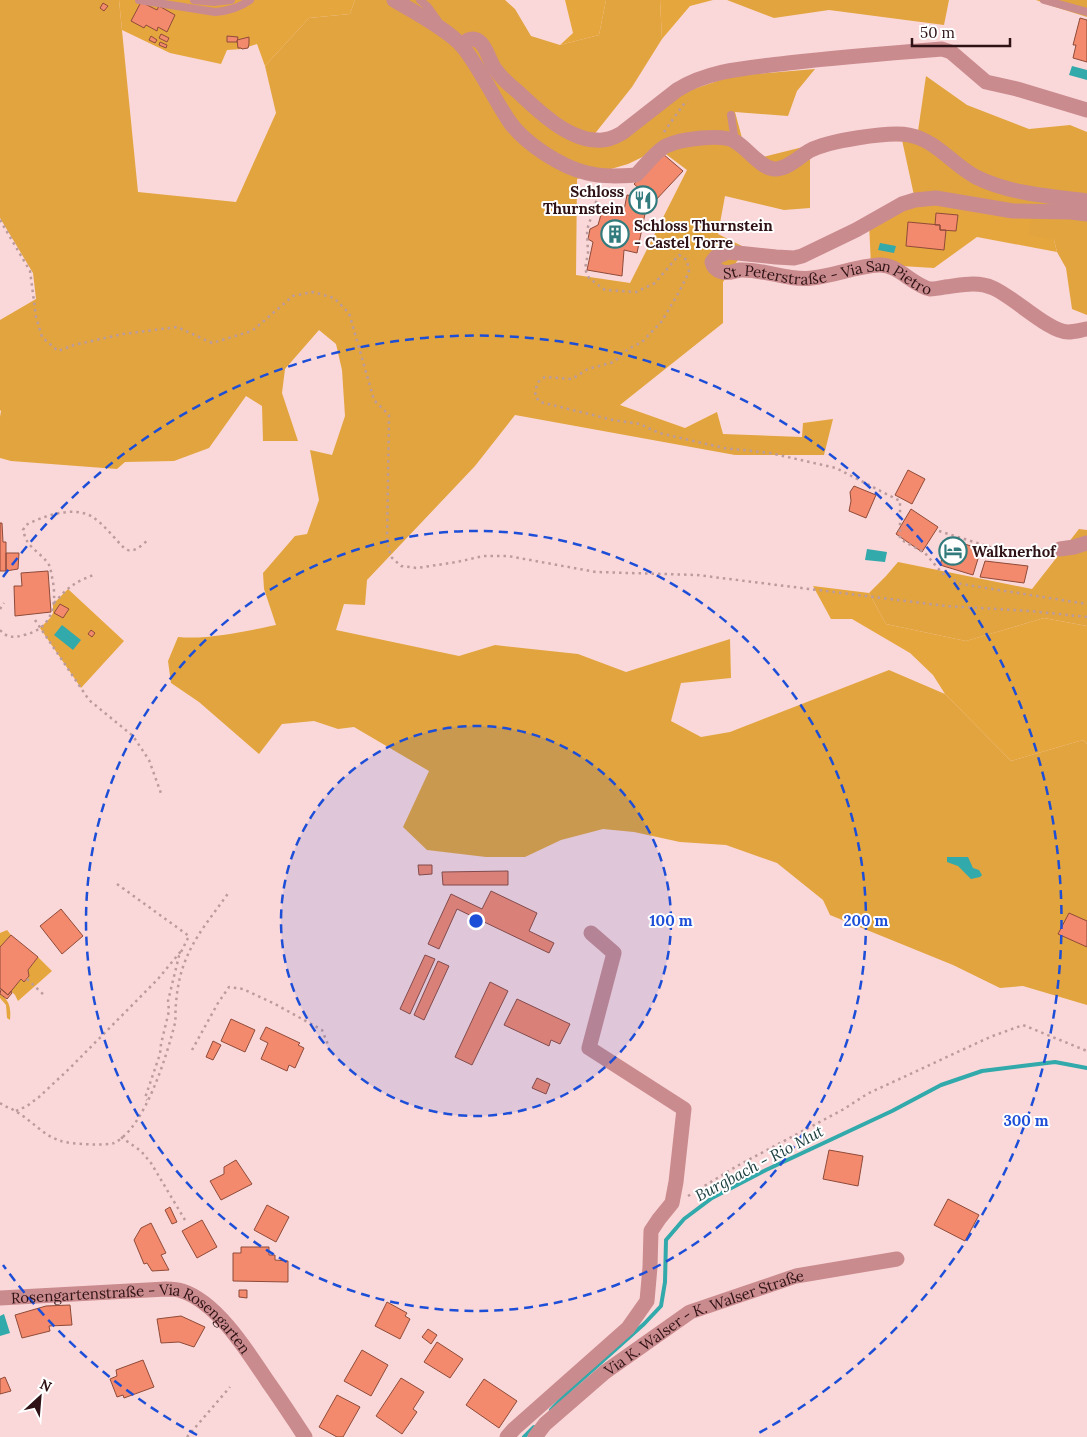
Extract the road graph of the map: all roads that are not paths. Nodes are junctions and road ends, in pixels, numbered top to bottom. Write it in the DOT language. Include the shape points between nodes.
graph roads {
  1 [pos="139,0"];
  2 [pos="194,0"];
  3 [pos="230,0"];
  4 [pos="250,0"];
  5 [pos="394,0"];
  6 [pos="420,0"];
  7 [pos="1044,0"];
  8 [pos="1087,12"];
  9 [pos="446,33"];
  10 [pos="462,46"];
  11 [pos="1087,110"];
  12 [pos="731,115"];
  13 [pos="736,141"];
  14 [pos="1087,201"];
  15 [pos="1087,214"];
  16 [pos="1087,329"];
  17 [pos="1087,543"];
  18 [pos="1060,549"];
  19 [pos="591,933"];
  20 [pos="897,1259"];
  21 [pos="0,1298"];
  22 [pos="305,1437"];
  23 [pos="507,1437"];
  24 [pos="534,1437"];
  1 -- 4 [label="lane" via="215,12 235,9"];
  2 -- 3 [label="lane"];
  5 -- 9 [label="street"];
  6 -- 9 [label="lane"];
  7 -- 8 [label="lane"];
  9 -- 10 [label="street"];
  10 -- 11 [label="street" via="469,39 481,43 496,70 542,115 564,129 595,140 605,140 622,133 686,84 725,71 942,49 951,52 986,82"];
  10 -- 13 [label="street" via="510,122 525,139 586,173 636,175 664,147 676,142 721,137"];
  12 -- 13 [label="lane"];
  13 -- 14 [label="street" via="760,162 776,169 828,144 909,135 934,145 964,170 985,181 1013,190"];
  15 -- 16 [label="street, St. Peterstraße - Via San Pietro" via="1013,210 936,198 915,200 802,256 728,252 712,262 713,267 726,273 754,271 803,279 885,265 930,289 981,284 1017,302 1058,329 1067,332"];
  17 -- 18 [label="street"];
  19 -- 23 [label="street" via="614,953 590,1048 684,1109 676,1182 672,1203 651,1231 646,1301 628,1328"];
  20 -- 24 [label="street, Via K. Walser - K. Walser Straße" via="796,1276 690,1312 605,1372 544,1424"];
  21 -- 22 [label="street, Rosengartenstraße - Via Rosengarten" via="166,1289 186,1293 209,1307 228,1326"];
}
